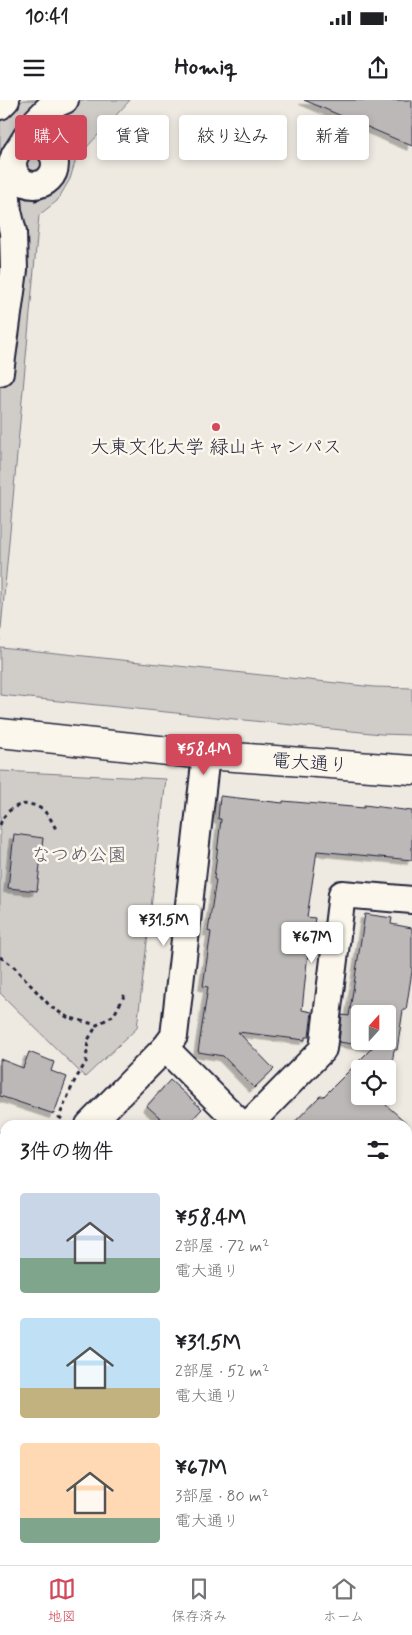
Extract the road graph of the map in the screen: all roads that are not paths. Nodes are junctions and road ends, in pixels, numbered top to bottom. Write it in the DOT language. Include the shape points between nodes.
graph roads {
  1 [pos="6,100"];
  2 [pos="65,100"];
  3 [pos="0,106"];
  4 [pos="42,115"];
  5 [pos="15,156"];
  6 [pos="54,160"];
  7 [pos="55,166"];
  8 [pos="0,372"];
  9 [pos="0,733"];
  10 [pos="206,755"];
  11 [pos="412,770"];
  12 [pos="412,900"];
  13 [pos="165,1048"];
  14 [pos="81,1120"];
  15 [pos="237,1120"];
  16 [pos="253,1120"];
  1 -- 3 [label="street"];
  2 -- 4 [label="street" via="51,106"];
  5 -- 8 [label="street" via="6,186 13,232 14,270"];
  6 -- 7 [label="street"];
  9 -- 10 [label="main road, 電大通り"];
  10 -- 11 [label="main road, 電大通り"];
  10 -- 13 [label="street" via="174,1036"];
  12 -- 16 [label="street" via="342,894 323,1049"];
  13 -- 14 [label="street"];
  13 -- 15 [label="street"];
}
